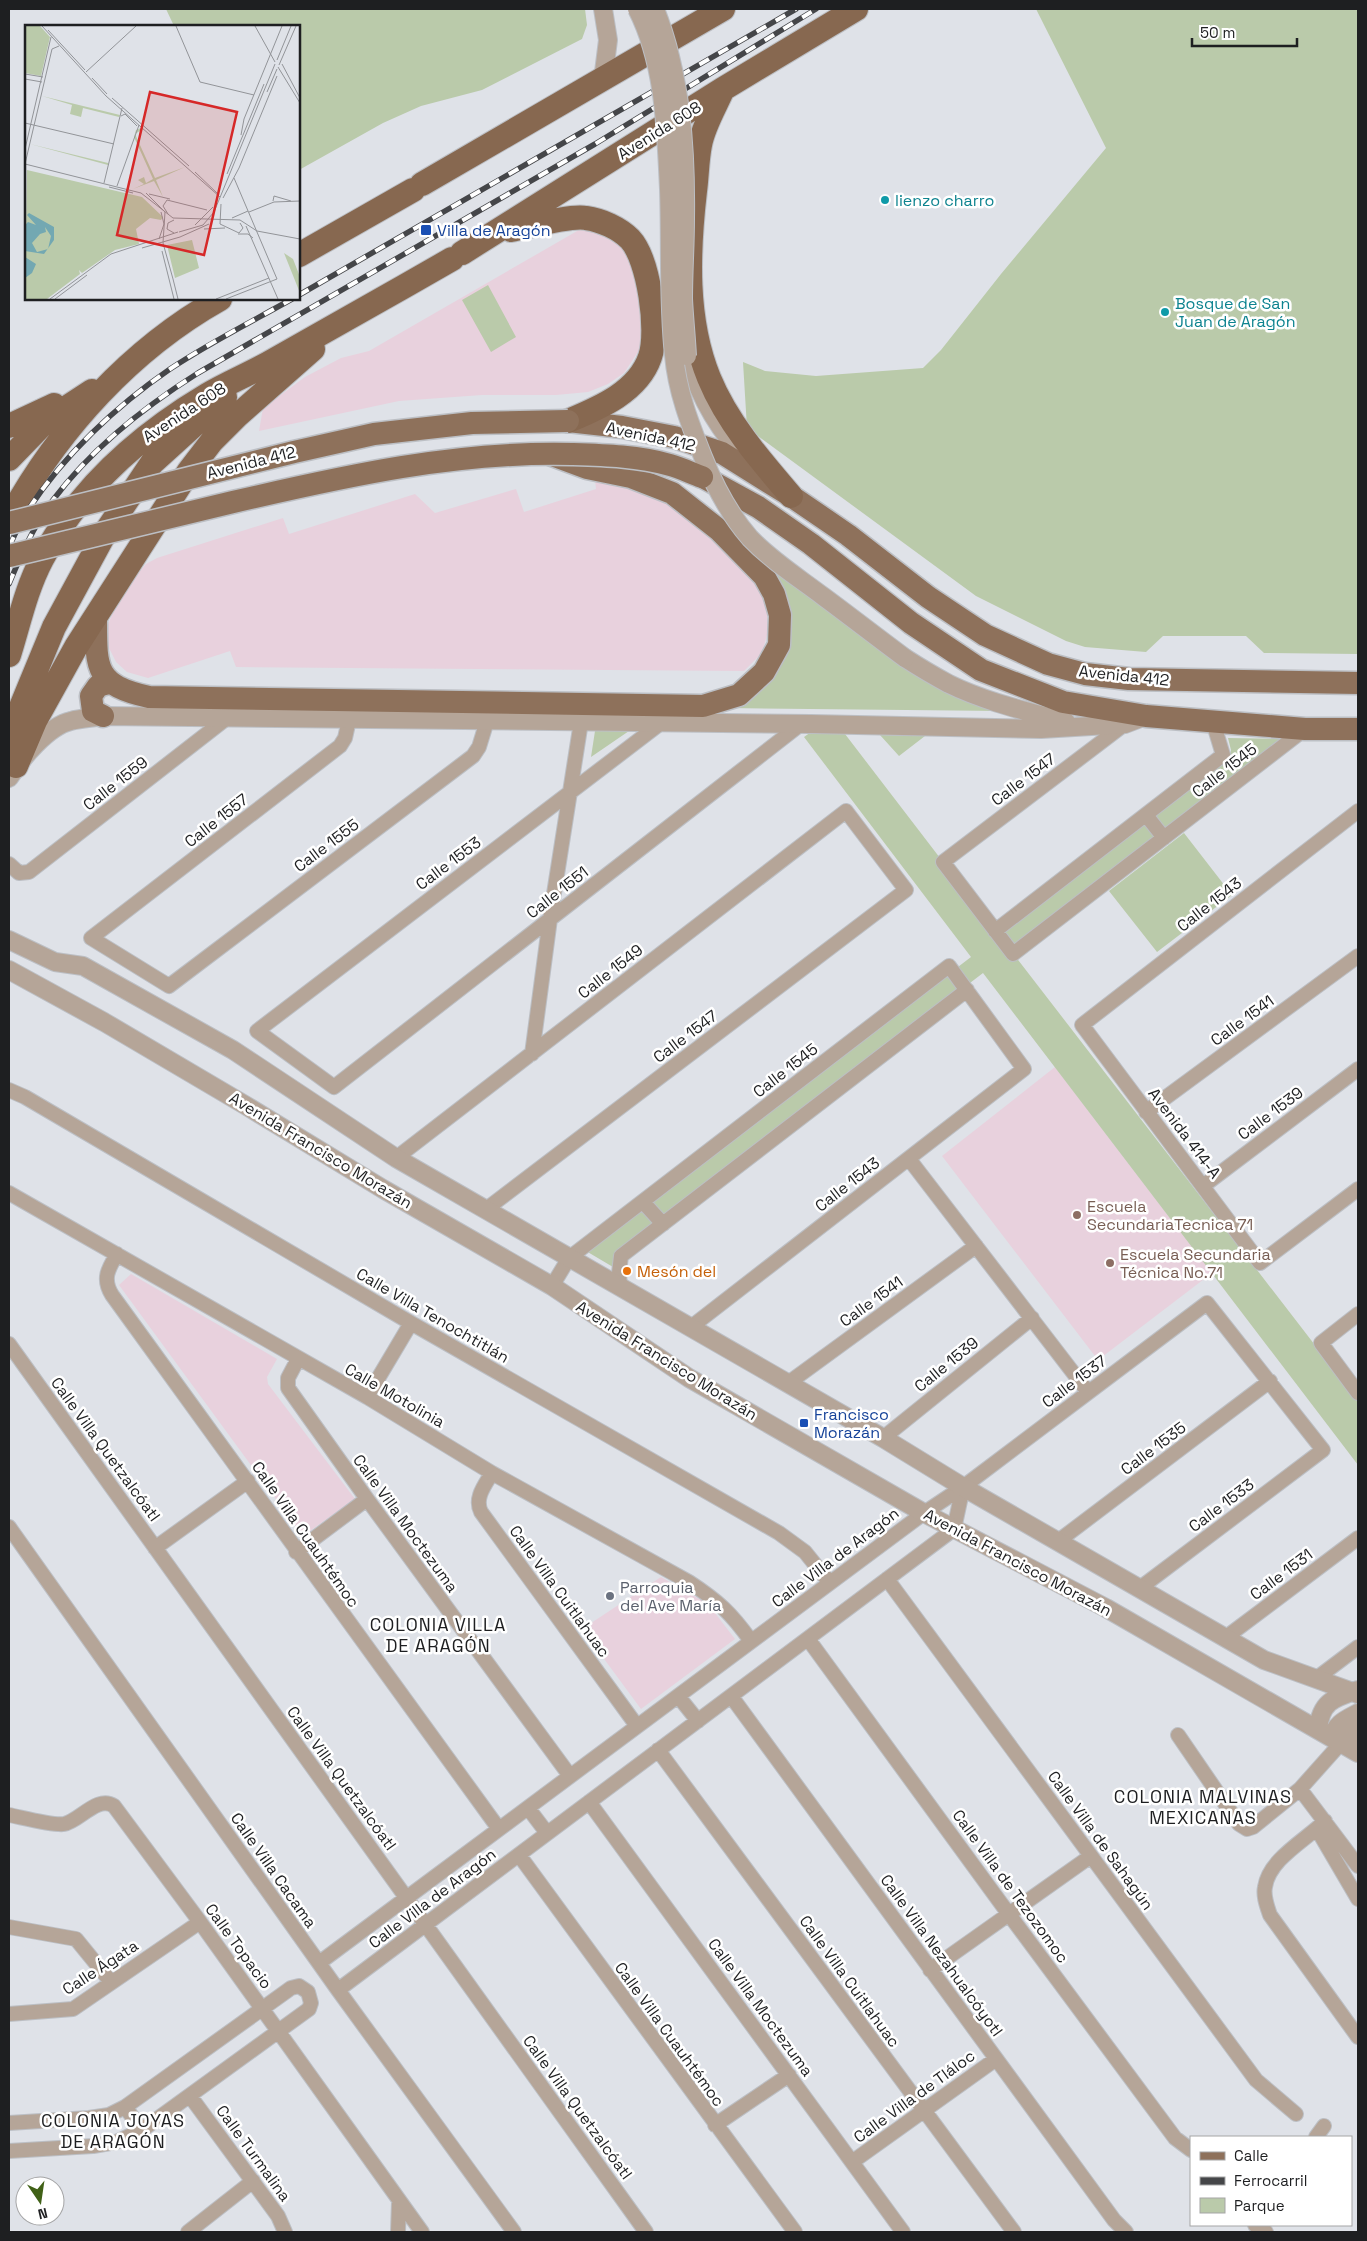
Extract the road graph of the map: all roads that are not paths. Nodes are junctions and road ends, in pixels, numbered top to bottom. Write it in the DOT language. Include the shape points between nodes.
graph roads {
  1 [pos="603,9"];
  2 [pos="637,9"];
  3 [pos="655,9"];
  4 [pos="723,9"];
  5 [pos="856,9"];
  6 [pos="603,80"];
  7 [pos="722,89"];
  8 [pos="496,233"];
  9 [pos="300,254"];
  10 [pos="218,300"];
  11 [pos="348,318"];
  12 [pos="268,364"];
  13 [pos="113,380"];
  14 [pos="568,421"];
  15 [pos="9,426"];
  16 [pos="548,454"];
  17 [pos="9,459"];
  18 [pos="765,479"];
  19 [pos="791,496"];
  20 [pos="9,521"];
  21 [pos="9,556"];
  22 [pos="96,619"];
  23 [pos="9,655"];
  24 [pos="109,683"];
  25 [pos="1358,683"];
  26 [pos="103,716"];
  27 [pos="1146,716"];
  28 [pos="227,718"];
  29 [pos="349,720"];
  30 [pos="487,721"];
  31 [pos="582,722"];
  32 [pos="1213,722"];
  33 [pos="661,723"];
  34 [pos="801,724"];
  35 [pos="1125,724"];
  36 [pos="1078,725"];
  37 [pos="1305,729"];
  38 [pos="1358,729"];
  39 [pos="11,767"];
  40 [pos="570,792"];
  41 [pos="1358,811"];
  42 [pos="1146,815"];
  43 [pos="1164,838"];
  44 [pos="9,864"];
  45 [pos="906,890"];
  46 [pos="550,919"];
  47 [pos="995,931"];
  48 [pos="9,940"];
  49 [pos="1358,956"];
  50 [pos="55,962"];
  51 [pos="9,970"];
  52 [pos="38,984"];
  53 [pos="169,986"];
  54 [pos="967,990"];
  55 [pos="1082,1025"];
  56 [pos="532,1054"];
  57 [pos="1358,1068"];
  58 [pos="334,1087"];
  59 [pos="9,1090"];
  60 [pos="1146,1112"];
  61 [pos="396,1158"];
  62 [pos="909,1159"];
  63 [pos="1203,1186"];
  64 [pos="1358,1189"];
  65 [pos="9,1193"];
  66 [pos="642,1202"];
  67 [pos="484,1210"];
  68 [pos="663,1224"];
  69 [pos="976,1246"];
  70 [pos="117,1254"];
  71 [pos="569,1258"];
  72 [pos="552,1286"];
  73 [pos="620,1288"];
  74 [pos="1358,1314"];
  75 [pos="1032,1318"];
  76 [pos="411,1323"];
  77 [pos="691,1327"];
  78 [pos="9,1344"];
  79 [pos="298,1359"];
  80 [pos="1270,1382"];
  81 [pos="787,1384"];
  82 [pos="1088,1392"];
  83 [pos="1358,1393"];
  84 [pos="367,1397"];
  85 [pos="882,1438"];
  86 [pos="492,1472"];
  87 [pos="248,1481"];
  88 [pos="962,1487"];
  89 [pos="367,1500"];
  90 [pos="924,1513"];
  91 [pos="9,1527"];
  92 [pos="954,1529"];
  93 [pos="1358,1538"];
  94 [pos="1057,1542"];
  95 [pos="155,1548"];
  96 [pos="296,1552"];
  97 [pos="888,1579"];
  98 [pos="830,1583"];
  99 [pos="1140,1588"];
  100 [pos="808,1638"];
  101 [pos="1225,1638"];
  102 [pos="751,1641"];
  103 [pos="1358,1647"];
  104 [pos="1317,1678"];
  105 [pos="1356,1692"];
  106 [pos="678,1696"];
  107 [pos="731,1696"];
  108 [pos="1358,1713"];
  109 [pos="698,1721"];
  110 [pos="637,1726"];
  111 [pos="1358,1732"];
  112 [pos="1178,1735"];
  113 [pos="1330,1741"];
  114 [pos="658,1750"];
  115 [pos="1358,1753"];
  116 [pos="570,1776"];
  117 [pos="1300,1789"];
  118 [pos="589,1802"];
  119 [pos="528,1808"];
  120 [pos="9,1815"];
  121 [pos="1321,1825"];
  122 [pos="499,1829"];
  123 [pos="547,1833"];
  124 [pos="519,1855"];
  125 [pos="1091,1856"];
  126 [pos="1358,1866"];
  127 [pos="406,1898"];
  128 [pos="1358,1899"];
  129 [pos="1008,1913"];
  130 [pos="200,1922"];
  131 [pos="425,1924"];
  132 [pos="9,1927"];
  133 [pos="319,1963"];
  134 [pos="930,1970"];
  135 [pos="111,1982"];
  136 [pos="338,1990"];
  137 [pos="263,2009"];
  138 [pos="9,2014"];
  139 [pos="279,2031"];
  140 [pos="1358,2037"];
  141 [pos="996,2059"];
  142 [pos="790,2075"];
  143 [pos="190,2096"];
  144 [pos="125,2107"];
  145 [pos="924,2111"];
  146 [pos="1296,2114"];
  147 [pos="9,2123"];
  148 [pos="716,2125"];
  149 [pos="142,2130"];
  150 [pos="1190,2149"];
  151 [pos="9,2151"];
  152 [pos="852,2162"];
  153 [pos="253,2181"];
  154 [pos="399,2200"];
  155 [pos="790,2230"];
  156 [pos="188,2232"];
  157 [pos="285,2232"];
  158 [pos="398,2232"];
  159 [pos="422,2232"];
  160 [pos="514,2232"];
  161 [pos="646,2232"];
  162 [pos="903,2232"];
  163 [pos="1014,2232"];
  164 [pos="1126,2232"];
  1 -- 6 [label="street" via="608,40"];
  2 -- 36 [label="street, bridge" via="652,45 664,118 674,357 686,414 710,476 728,506 750,537 782,566 905,658 948,683 988,700"];
  3 -- 18 [label="street, bridge" via="667,39 676,80 682,144 685,216 683,299 687,356 706,406 735,447"];
  4 -- 6 [label="highway"];
  5 -- 7 [label="highway, Avenida 608"];
  6 -- 9 [label="highway"];
  7 -- 8 [label="highway, Avenida 608"];
  7 -- 19 [label="highway" via="699,152 690,280 696,336 709,378 724,409"];
  8 -- 11 [label="highway, Avenida 608"];
  8 -- 14 [label="highway" via="584,217 610,226 630,240 643,262 654,331 650,357 626,390 603,406"];
  10 -- 13 [label="highway" via="160,338"];
  11 -- 12 [label="highway, Avenida 608"];
  11 -- 22 [label="highway" via="212,441"];
  12 -- 23 [label="highway, Avenida 608" via="208,394 163,422 124,453 91,489 42,559 28,592"];
  12 -- 39 [label="highway" via="220,401 152,463 105,533 54,627 16,719"];
  13 -- 15 [label="highway"];
  13 -- 17 [label="highway" via="46,421"];
  13 -- 20 [label="highway" via="67,432 25,490"];
  14 -- 18 [label="main road, Avenida 412" via="674,437 722,453"];
  14 -- 20 [label="main road, Avenida 412, bridge" via="472,423 374,434"];
  16 -- 21 [label="main road, Avenida 412, bridge" via="420,463 341,477"];
  16 -- 24 [label="main road" via="586,468 631,477 672,493 719,530 764,576 780,615 779,645 764,672 739,696 703,706 149,696 127,692"];
  16 -- 27 [label="main road, Avenida 412, bridge" via="632,458 669,465 702,477 766,513 811,544 910,623 981,670 1063,702"];
  18 -- 19 [label="main road, Avenida 412"];
  19 -- 25 [label="main road, Avenida 412" via="985,635 1048,664 1085,674 1129,679"];
  22 -- 24 [label="main road" via="96,653"];
  22 -- 39 [label="highway" via="76,647"];
  24 -- 26 [label="main road" via="98,686 91,696 93,711"];
  26 -- 28 [label="street, Avenida 412"];
  26 -- 39 [label="street, Avenida 412" via="63,724"];
  27 -- 32 [label="main road, Avenida 412"];
  27 -- 35 [label="street, Avenida 412"];
  28 -- 29 [label="street, Avenida 412"];
  28 -- 44 [label="street, Calle 1559" via="29,872 22,874"];
  29 -- 30 [label="street, Avenida 412"];
  29 -- 53 [label="street, Calle 1557" via="346,738 340,746 91,938"];
  30 -- 31 [label="street, Avenida 412"];
  30 -- 53 [label="street, Calle 1555" via="473,756"];
  31 -- 33 [label="street, Avenida 412"];
  31 -- 40 [label="street"];
  32 -- 37 [label="main road, Avenida 412"];
  32 -- 42 [label="street, Calle 1545" via="1223,755"];
  33 -- 34 [label="street, Avenida 412"];
  33 -- 40 [label="street, Calle 1553"];
  34 -- 36 [label="street, Avenida 412" via="1040,729"];
  34 -- 46 [label="street, Calle 1551"];
  35 -- 36 [label="street, Avenida 412"];
  35 -- 47 [label="street, Calle 1547" via="943,862"];
  37 -- 38 [label="main road, Avenida 412"];
  37 -- 43 [label="street, Calle 1545"];
  40 -- 46 [label="street"];
  40 -- 58 [label="street, Calle 1553" via="257,1031"];
  41 -- 55 [label="street, Calle 1543"];
  42 -- 43 [label="street"];
  42 -- 47 [label="street, Calle 1545"];
  43 -- 47 [label="street, Calle 1545" via="1013,954"];
  45 -- 56 [label="street, Calle 1549" via="846,812"];
  45 -- 67 [label="street, Calle 1547"];
  46 -- 56 [label="street"];
  46 -- 58 [label="street, Calle 1551"];
  48 -- 50 [label="street, Avenida Francisco Morazán"];
  49 -- 60 [label="street, Calle 1541"];
  50 -- 52 [label="street"];
  50 -- 61 [label="street, Avenida Francisco Morazán" via="83,966 233,1050"];
  51 -- 52 [label="street, Avenida Francisco Morazán"];
  52 -- 72 [label="street, Avenida Francisco Morazán"];
  54 -- 62 [label="street, Calle 1543" via="1024,1069"];
  54 -- 66 [label="street, Calle 1545" via="949,966"];
  54 -- 68 [label="street"];
  55 -- 60 [label="street, Avenida 414-A"];
  56 -- 61 [label="street, Calle 1549"];
  57 -- 63 [label="street, Calle 1539"];
  59 -- 76 [label="street, Calle Villa Tenochtitlán"];
  60 -- 63 [label="street, Avenida 414-A"];
  61 -- 67 [label="street, Avenida Francisco Morazán"];
  62 -- 69 [label="street"];
  62 -- 77 [label="street, Calle 1543"];
  63 -- 64 [label="street, Avenida 414-A" via="1260,1263"];
  65 -- 70 [label="street, Calle Motolinia"];
  66 -- 68 [label="street"];
  66 -- 71 [label="street, Calle 1545"];
  67 -- 71 [label="street, Avenida Francisco Morazán"];
  68 -- 73 [label="street" via="622,1256"];
  69 -- 75 [label="street"];
  69 -- 81 [label="street, Calle 1541"];
  70 -- 79 [label="street, Calle Motolinia"];
  70 -- 87 [label="street, Calle Villa Cuauhtémoc" via="106,1272 108,1288"];
  71 -- 72 [label="street, Calle 1545"];
  71 -- 73 [label="street, Avenida Francisco Morazán"];
  72 -- 90 [label="street, Avenida Francisco Morazán" via="689,1378"];
  73 -- 77 [label="street, Avenida Francisco Morazán"];
  74 -- 83 [label="street" via="1321,1343"];
  75 -- 82 [label="street"];
  75 -- 85 [label="street, Calle 1539"];
  76 -- 84 [label="street"];
  76 -- 98 [label="street, Calle Villa Tenochtitlán" via="779,1532 805,1552"];
  77 -- 81 [label="street, Avenida Francisco Morazán"];
  78 -- 95 [label="street, Calle Villa Quetzalcóatl"];
  79 -- 84 [label="street, Calle Motolinia"];
  79 -- 89 [label="street, Calle Villa Moctezuma" via="288,1378 288,1388"];
  80 -- 82 [label="street, Calle 1537" via="1207,1303"];
  80 -- 94 [label="street, Calle 1535"];
  80 -- 99 [label="street, Calle 1533" via="1323,1450"];
  81 -- 85 [label="street, Avenida Francisco Morazán"];
  82 -- 88 [label="street, Calle 1537"];
  84 -- 86 [label="street, Calle Motolinia"];
  85 -- 88 [label="street, Avenida Francisco Morazán"];
  86 -- 102 [label="street, Calle Motolinia" via="702,1590 733,1616"];
  86 -- 110 [label="street, Calle Villa Cuitlahuac" via="479,1496 481,1512"];
  87 -- 95 [label="street"];
  87 -- 96 [label="street, Calle Villa Cuauhtémoc"];
  88 -- 90 [label="street, Calle Villa de Aragón"];
  88 -- 92 [label="street"];
  88 -- 94 [label="street, Avenida Francisco Morazán"];
  89 -- 96 [label="street"];
  89 -- 116 [label="street, Calle Villa Moctezuma"];
  90 -- 92 [label="street, Avenida Francisco Morazán"];
  90 -- 98 [label="street, Calle Villa de Aragón"];
  91 -- 133 [label="street, Calle Villa Cacama"];
  92 -- 97 [label="street, Calle Villa de Aragón"];
  92 -- 113 [label="street, Avenida Francisco Morazán" via="1106,1608"];
  93 -- 101 [label="street, Calle 1531"];
  94 -- 99 [label="street, Avenida Francisco Morazán"];
  95 -- 127 [label="street, Calle Villa Quetzalcóatl"];
  96 -- 122 [label="street, Calle Villa Cuauhtémoc"];
  97 -- 100 [label="street, Calle Villa de Aragón"];
  97 -- 125 [label="street, Calle Villa de Sahagún"];
  98 -- 102 [label="street, Calle Villa de Aragón"];
  99 -- 101 [label="street, Avenida Francisco Morazán"];
  100 -- 107 [label="street, Calle Villa de Aragón"];
  100 -- 129 [label="street, Calle Villa de Tezozomoc"];
  101 -- 104 [label="street, Avenida Francisco Morazán" via="1264,1660"];
  102 -- 106 [label="street, Calle Villa de Aragón"];
  103 -- 104 [label="street"];
  104 -- 105 [label="street, Avenida Francisco Morazán"];
  105 -- 113 [label="street" via="1329,1701 1323,1708 1319,1716"];
  106 -- 109 [label="street"];
  106 -- 110 [label="street, Calle Villa de Aragón"];
  107 -- 109 [label="street, Calle Villa de Aragón"];
  107 -- 134 [label="street, Calle Villa Nezahualcóyotl"];
  108 -- 113 [label="street" via="1334,1729"];
  109 -- 114 [label="street, Calle Villa de Aragón"];
  110 -- 116 [label="street, Calle Villa de Aragón"];
  111 -- 113 [label="street"];
  112 -- 117 [label="street" via="1242,1828 1253,1827"];
  113 -- 115 [label="street, Avenida Francisco Morazán"];
  113 -- 117 [label="street"];
  114 -- 118 [label="street, Calle Villa de Aragón"];
  114 -- 145 [label="street, Calle Villa Cuitlahuac"];
  116 -- 119 [label="street, Calle Villa de Aragón"];
  117 -- 121 [label="street"];
  118 -- 123 [label="street, Calle Villa de Aragón"];
  118 -- 142 [label="street, Calle Villa Moctezuma"];
  119 -- 122 [label="street, Calle Villa de Aragón"];
  119 -- 123 [label="street"];
  120 -- 130 [label="street, Calle Topacio" via="65,1824 98,1805 111,1804"];
  121 -- 126 [label="street"];
  121 -- 128 [label="street"];
  121 -- 140 [label="street" via="1285,1854 1273,1869 1264,1887 1266,1901 1270,1914"];
  122 -- 127 [label="street, Calle Villa de Aragón"];
  123 -- 124 [label="street, Calle Villa de Aragón"];
  124 -- 131 [label="street, Calle Villa de Aragón"];
  124 -- 148 [label="street, Calle Villa Cuauhtémoc"];
  125 -- 129 [label="street"];
  125 -- 146 [label="street, Calle Villa de Sahagún" via="1256,2080"];
  127 -- 131 [label="street, Calle Villa Quetzalcóatl"];
  127 -- 133 [label="street, Calle Villa de Aragón"];
  129 -- 134 [label="street"];
  129 -- 150 [label="street, Calle Villa de Tezozomoc" via="1176,2138"];
  130 -- 135 [label="street, Calle Ágata"];
  130 -- 137 [label="street, Calle Topacio"];
  131 -- 136 [label="street, Calle Villa de Aragón"];
  131 -- 161 [label="street, Calle Villa Quetzalcóatl"];
  132 -- 135 [label="street" via="76,1939"];
  133 -- 136 [label="street, Calle Villa Cacama"];
  134 -- 141 [label="street, Calle Villa Nezahualcóyotl"];
  135 -- 138 [label="street, Calle Ágata" via="73,2008"];
  136 -- 160 [label="street, Calle Villa Cacama"];
  137 -- 139 [label="street, Calle Topacio"];
  137 -- 139 [label="street" via="291,1988 299,1986 308,1992 309,2010"];
  137 -- 144 [label="street"];
  139 -- 143 [label="street"];
  139 -- 154 [label="street, Calle Topacio"];
  141 -- 145 [label="street, Calle Villa de Tláloc"];
  141 -- 164 [label="street, Calle Villa Nezahualcóyotl"];
  142 -- 148 [label="street"];
  142 -- 152 [label="street, Calle Villa Moctezuma"];
  143 -- 149 [label="street"];
  143 -- 153 [label="street, Calle Turmalina"];
  144 -- 147 [label="street" via="109,2115 89,2118"];
  144 -- 149 [label="street"];
  145 -- 152 [label="street, Calle Villa de Tláloc"];
  145 -- 163 [label="street, Calle Villa Cuitlahuac"];
  148 -- 155 [label="street, Calle Villa Cuauhtémoc"];
  149 -- 151 [label="street" via="116,2142 94,2146"];
  152 -- 162 [label="street, Calle Villa Moctezuma"];
  153 -- 156 [label="street"];
  153 -- 157 [label="street, Calle Turmalina" via="278,2216"];
  154 -- 158 [label="street"];
  154 -- 159 [label="street, Calle Topacio"];
}
